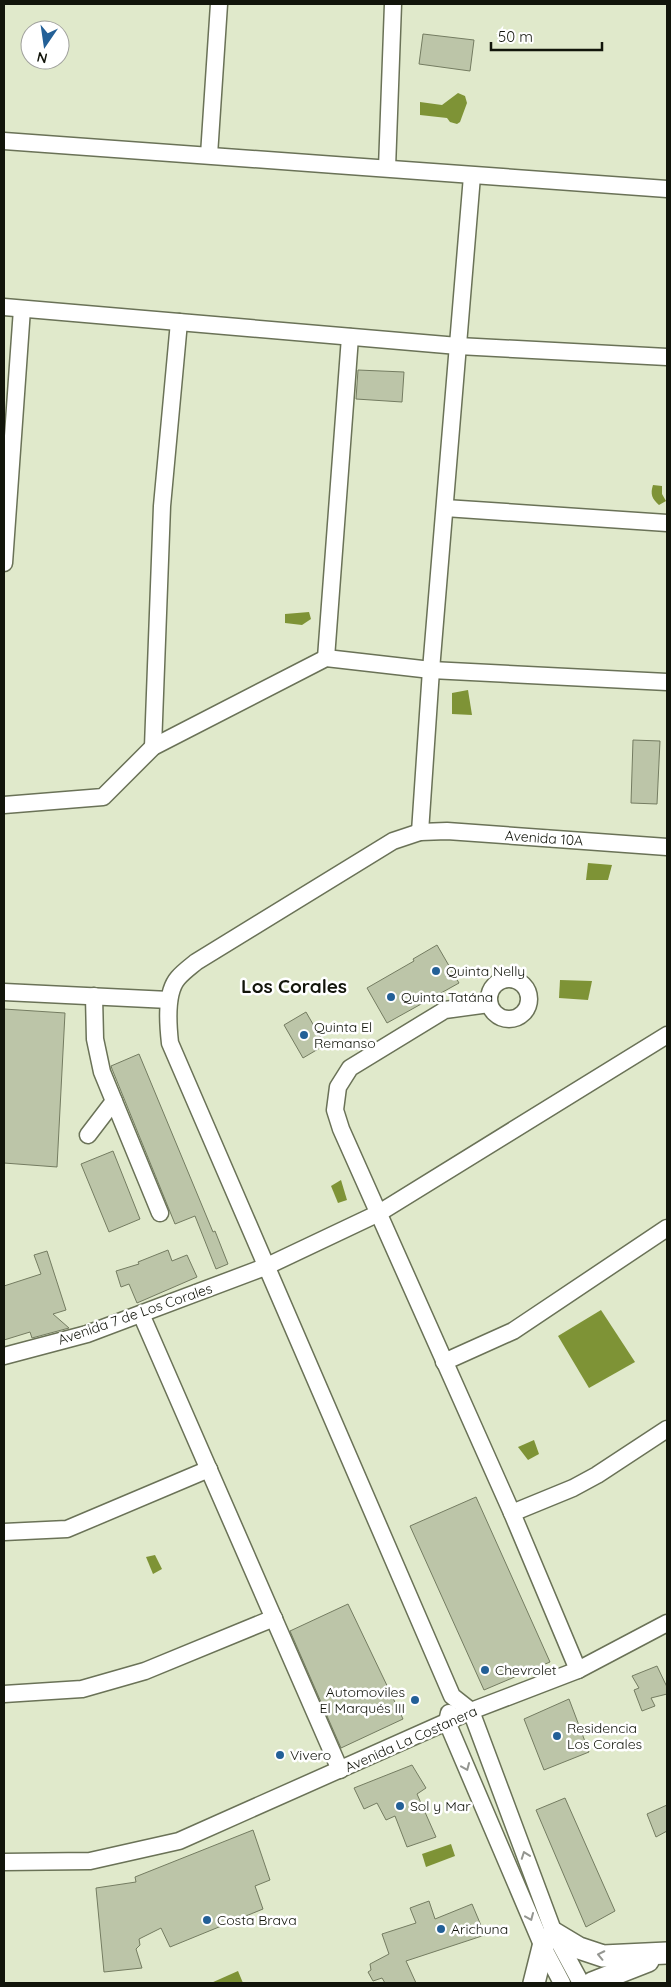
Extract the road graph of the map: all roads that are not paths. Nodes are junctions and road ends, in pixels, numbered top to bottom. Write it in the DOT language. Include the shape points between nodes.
graph roads {
  1 [pos="219,4"];
  2 [pos="393,4"];
  3 [pos="4,142"];
  4 [pos="209,155"];
  5 [pos="388,168"];
  6 [pos="472,176"];
  7 [pos="667,189"];
  8 [pos="4,307"];
  9 [pos="22,309"];
  10 [pos="179,322"];
  11 [pos="350,337"];
  12 [pos="458,346"];
  13 [pos="667,357"];
  14 [pos="7,470"];
  15 [pos="445,508"];
  16 [pos="667,523"];
  17 [pos="4,563"];
  18 [pos="326,658"];
  19 [pos="431,670"];
  20 [pos="667,682"];
  21 [pos="152,747"];
  22 [pos="4,805"];
  23 [pos="420,832"];
  24 [pos="667,847"];
  25 [pos="4,992"];
  26 [pos="94,996"];
  27 [pos="170,1000"];
  28 [pos="489,1004"];
  29 [pos="667,1035"];
  30 [pos="114,1101"];
  31 [pos="88,1135"];
  32 [pos="160,1213"];
  33 [pos="379,1213"];
  34 [pos="667,1228"];
  35 [pos="265,1267"];
  36 [pos="141,1314"];
  37 [pos="4,1356"];
  38 [pos="444,1362"];
  39 [pos="667,1429"];
  40 [pos="209,1469"];
  41 [pos="512,1513"];
  42 [pos="4,1532"];
  43 [pos="274,1618"];
  44 [pos="667,1623"];
  45 [pos="578,1670"];
  46 [pos="4,1694"];
  47 [pos="452,1696"];
  48 [pos="472,1711"];
  49 [pos="447,1722"];
  50 [pos="340,1770"];
  51 [pos="4,1862"];
  52 [pos="549,1940"];
  53 [pos="667,1953"];
  54 [pos="534,1983"];
  55 [pos="562,1983"];
  56 [pos="581,1983"];
  57 [pos="592,1983"];
  1 -- 4 [label="street"];
  2 -- 5 [label="street"];
  3 -- 4 [label="street"];
  4 -- 5 [label="street"];
  5 -- 6 [label="street"];
  6 -- 7 [label="street"];
  6 -- 12 [label="street"];
  8 -- 9 [label="street"];
  9 -- 10 [label="street"];
  9 -- 14 [label="street"];
  10 -- 11 [label="street"];
  10 -- 21 [label="street" via="162,506"];
  11 -- 12 [label="street"];
  11 -- 18 [label="street"];
  12 -- 13 [label="street"];
  12 -- 15 [label="street"];
  14 -- 17 [label="street"];
  15 -- 16 [label="street"];
  15 -- 19 [label="street"];
  18 -- 19 [label="street"];
  18 -- 21 [label="street"];
  19 -- 20 [label="street"];
  19 -- 23 [label="street"];
  21 -- 22 [label="street" via="103,797"];
  23 -- 24 [label="street, Avenida 10A" via="447,831"];
  23 -- 27 [label="street, Avenida 10A" via="393,842 196,962 176,979"];
  25 -- 26 [label="street"];
  26 -- 27 [label="street"];
  26 -- 30 [label="street" via="98,1055"];
  27 -- 35 [label="street, Avenida 10A" via="167,1019 170,1044"];
  28 -- 33 [label="street" via="445,1010 350,1068 338,1087 335,1110 340,1129"];
  29 -- 33 [label="street, Avenida 7 de Los Corales"];
  30 -- 31 [label="street"];
  30 -- 32 [label="street"];
  33 -- 35 [label="street, Avenida 7 de Los Corales"];
  33 -- 38 [label="street"];
  34 -- 38 [label="street" via="513,1331"];
  35 -- 36 [label="street, Avenida 7 de Los Corales"];
  35 -- 47 [label="street, Avenida 10A"];
  36 -- 37 [label="street, Avenida 7 de Los Corales" via="87,1334"];
  36 -- 40 [label="street"];
  38 -- 41 [label="street"];
  39 -- 41 [label="street" via="597,1475"];
  40 -- 42 [label="street" via="67,1529"];
  40 -- 43 [label="street"];
  41 -- 45 [label="street"];
  43 -- 46 [label="street" via="145,1671 82,1689"];
  43 -- 50 [label="street"];
  44 -- 45 [label="street, Avenida La Costanera"];
  45 -- 48 [label="street, Avenida La Costanera"];
  47 -- 48 [label="street"];
  47 -- 49 [label="street"];
  48 -- 49 [label="street, Avenida La Costanera"];
  52 -- 48 [label="street, one-way"];
  49 -- 50 [label="street, Avenida La Costanera"];
  49 -- 52 [label="street, one-way"];
  50 -- 51 [label="street, Avenida La Costanera" via="179,1841 90,1861"];
  53 -- 52 [label="main road, one-way" via="603,1956"];
  52 -- 54 [label="main road"];
  52 -- 55 [label="street"];
  52 -- 56 [label="street"];
  53 -- 57 [label="main road"];
}
